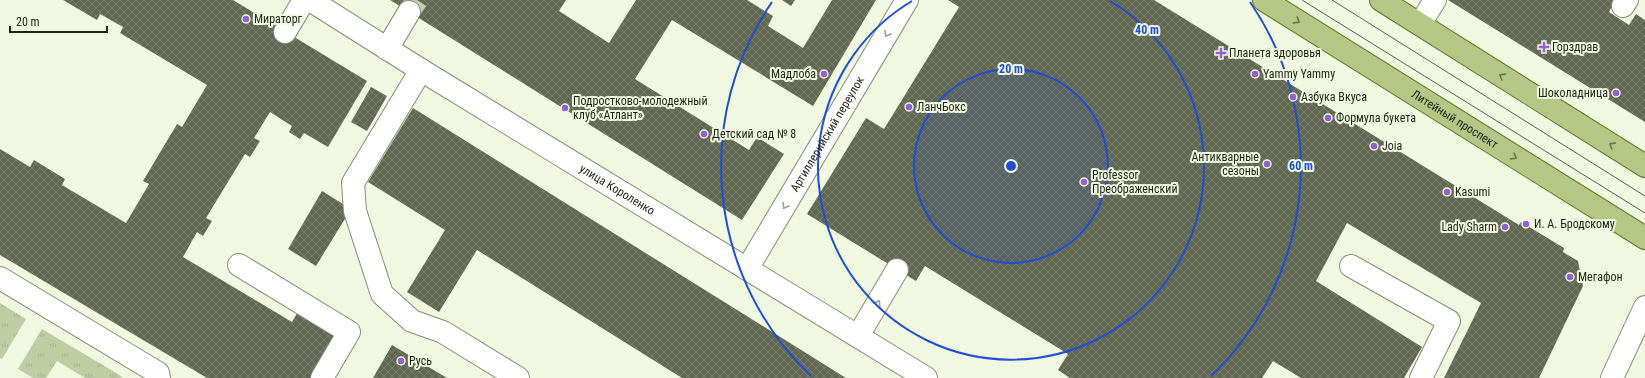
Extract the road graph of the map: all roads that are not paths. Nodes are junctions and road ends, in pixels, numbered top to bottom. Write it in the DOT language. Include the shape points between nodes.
graph roads {
  1 [pos="304,0"];
  2 [pos="310,0"];
  3 [pos="907,0"];
  4 [pos="1264,0"];
  5 [pos="1381,0"];
  6 [pos="1435,0"];
  7 [pos="409,12"];
  8 [pos="1420,24"];
  9 [pos="285,32"];
  10 [pos="387,49"];
  11 [pos="421,70"];
  12 [pos="1645,166"];
  13 [pos="1645,238"];
  14 [pos="239,265"];
  15 [pos="1350,266"];
  16 [pos="747,269"];
  17 [pos="897,270"];
  18 [pos="0,278"];
  19 [pos="1645,307"];
  20 [pos="858,336"];
  21 [pos="159,378"];
  22 [pos="322,378"];
  23 [pos="518,378"];
  24 [pos="926,378"];
  25 [pos="1421,378"];
  26 [pos="1612,378"];
  1 -- 9 [label="street"];
  2 -- 10 [label="street, улица Короленко"];
  3 -- 16 [label="street, Артиллерийский переулок, one-way"];
  4 -- 13 [label="main road, Литейный проспект, one-way"];
  5 -- 8 [label="main road"];
  6 -- 8 [label="street"];
  7 -- 10 [label="street"];
  12 -- 8 [label="main road, one-way"];
  10 -- 11 [label="street, улица Короленко"];
  11 -- 16 [label="street, улица Короленко"];
  11 -- 23 [label="street" via="353,183 355,211 382,294 412,321 443,332"];
  14 -- 22 [label="street" via="349,332"];
  15 -- 25 [label="street" via="1449,321"];
  16 -- 20 [label="street, улица Короленко"];
  20 -- 17 [label="street, one-way"];
  18 -- 21 [label="street" via="158,373"];
  19 -- 26 [label="street"];
  20 -- 24 [label="street, улица Короленко"];
}
